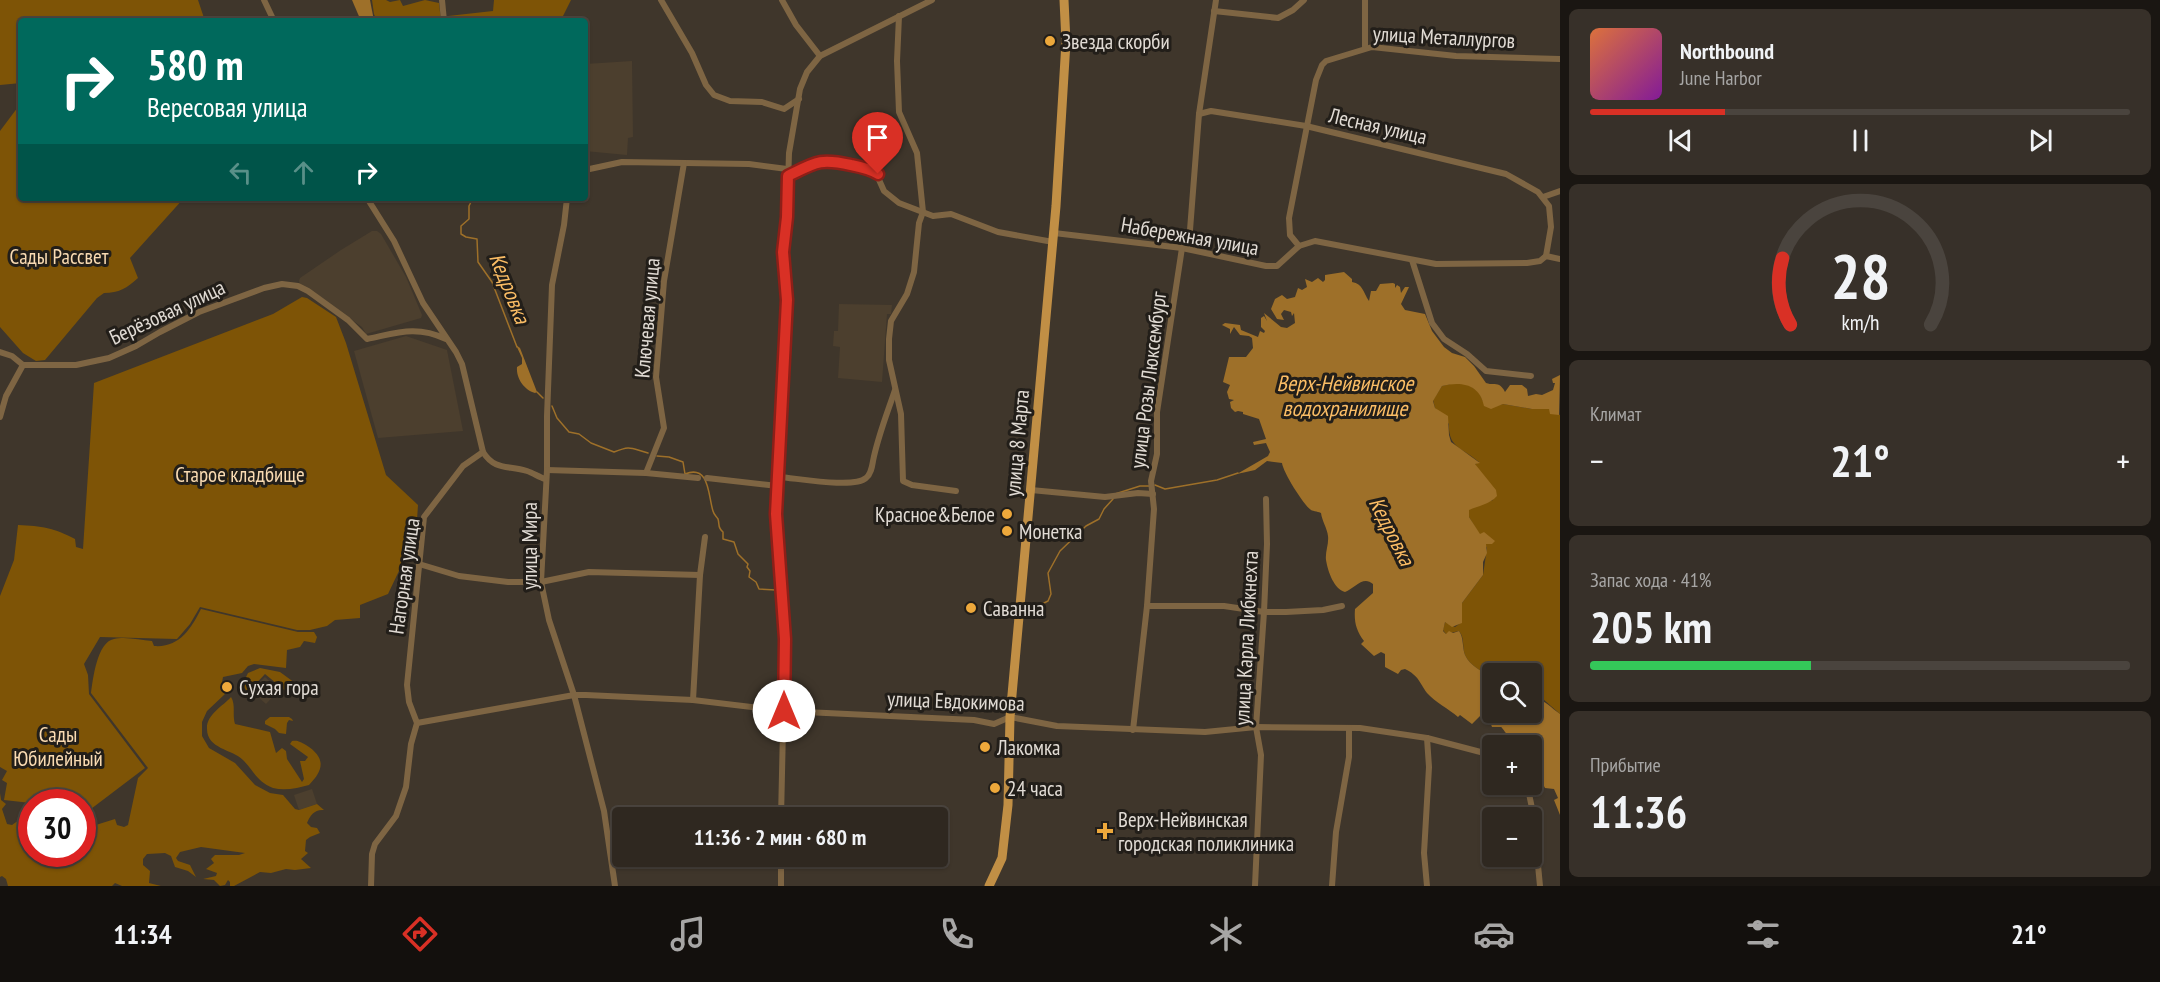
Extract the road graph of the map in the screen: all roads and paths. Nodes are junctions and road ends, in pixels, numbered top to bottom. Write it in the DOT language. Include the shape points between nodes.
graph roads {
  1 [pos="264,0"];
  2 [pos="442,0"];
  3 [pos="661,0"];
  4 [pos="782,0"];
  5 [pos="932,0"];
  6 [pos="1064,0"];
  7 [pos="1216,0"];
  8 [pos="1304,0"];
  9 [pos="1365,0"];
  10 [pos="923,2"];
  11 [pos="1214,11"];
  12 [pos="899,16"];
  13 [pos="273,18"];
  14 [pos="444,18"];
  15 [pos="1365,48"];
  16 [pos="820,56"];
  17 [pos="1560,59"];
  18 [pos="799,99"];
  19 [pos="784,109"];
  20 [pos="1199,114"];
  21 [pos="795,122"];
  22 [pos="1305,126"];
  23 [pos="684,163"];
  24 [pos="588,168"];
  25 [pos="788,172"];
  26 [pos="1560,191"];
  27 [pos="1543,197"];
  28 [pos="369,201"];
  29 [pos="567,201"];
  30 [pos="923,212"];
  31 [pos="1053,238"];
  32 [pos="1299,246"];
  33 [pos="1182,248"];
  34 [pos="1546,256"];
  35 [pos="1560,259"];
  36 [pos="1412,260"];
  37 [pos="447,339"];
  38 [pos="0,352"];
  39 [pos="23,365"];
  40 [pos="1532,376"];
  41 [pos="895,390"];
  42 [pos="0,417"];
  43 [pos="483,452"];
  44 [pos="547,470"];
  45 [pos="646,473"];
  46 [pos="778,477"];
  47 [pos="698,478"];
  48 [pos="707,478"];
  49 [pos="545,479"];
  50 [pos="778,486"];
  51 [pos="1152,489"];
  52 [pos="1031,490"];
  53 [pos="956,491"];
  54 [pos="1266,499"];
  55 [pos="705,537"];
  56 [pos="419,564"];
  57 [pos="700,574"];
  58 [pos="541,582"];
  59 [pos="1148,606"];
  60 [pos="1342,606"];
  61 [pos="1264,612"];
  62 [pos="574,695"];
  63 [pos="693,700"];
  64 [pos="784,711"];
  65 [pos="1010,717"];
  66 [pos="417,723"];
  67 [pos="1256,727"];
  68 [pos="1349,728"];
  69 [pos="1134,730"];
  70 [pos="1427,738"];
  71 [pos="1482,752"];
  72 [pos="1529,795"];
  73 [pos="781,807"];
  74 [pos="781,867"];
  75 [pos="371,886"];
  76 [pos="615,886"];
  77 [pos="782,886"];
  78 [pos="989,886"];
  79 [pos="1255,886"];
  80 [pos="1332,886"];
  81 [pos="1427,886"];
  82 [pos="1539,886"];
  1 -- 13 [label="street"];
  2 -- 14 [label="street"];
  3 -- 19 [label="street" via="714,95"];
  4 -- 16 [label="street"];
  5 -- 10 [label="street"];
  6 -- 31 [label="main road, улица 8 Марта" via="1066,42"];
  7 -- 11 [label="street, улица Розы Люксембург"];
  8 -- 11 [label="street" via="1278,18"];
  9 -- 15 [label="street"];
  10 -- 12 [label="street"];
  11 -- 20 [label="street, улица Розы Люксембург"];
  12 -- 16 [label="street"];
  12 -- 30 [label="street" via="899,112 917,153"];
  15 -- 17 [label="street, улица Металлургов" via="1456,57"];
  15 -- 22 [label="street, улица Металлургов" via="1332,57 1322,65"];
  16 -- 18 [label="street" via="807,72"];
  18 -- 19 [label="street"];
  18 -- 21 [label="street"];
  19 -- 21 [label="street"];
  20 -- 22 [label="street, Лесная улица" via="1211,111"];
  20 -- 33 [label="street, улица Розы Люксембург" via="1190,230"];
  21 -- 25 [label="street"];
  22 -- 27 [label="street, Лесная улица" via="1498,171"];
  22 -- 32 [label="street" via="1288,225"];
  23 -- 24 [label="street" via="622,162"];
  23 -- 25 [label="street" via="749,164"];
  23 -- 45 [label="street, Ключевая улица" via="664,281 656,377 664,428"];
  25 -- 30 [label="street, Набережная улица" via="827,160 873,171 891,198"];
  25 -- 46 [label="street" via="783,252 787,300"];
  26 -- 27 [label="street"];
  27 -- 34 [label="street" via="1551,219"];
  28 -- 37 [label="street" via="394,241 423,303"];
  29 -- 44 [label="street, улица Мира" via="552,285"];
  30 -- 31 [label="street, Набережная улица" via="933,216 951,214 998,232"];
  30 -- 41 [label="street" via="910,284 891,321 888,355"];
  31 -- 33 [label="street, Набережная улица"];
  31 -- 52 [label="main road, улица 8 Марта"];
  32 -- 33 [label="street, Набережная улица" via="1282,263 1273,266"];
  32 -- 36 [label="street" via="1323,242"];
  33 -- 51 [label="street, улица Розы Люксембург" via="1158,402 1158,448"];
  34 -- 35 [label="street"];
  34 -- 36 [label="street" via="1527,264 1444,265"];
  36 -- 40 [label="street" via="1432,323 1444,339 1486,371"];
  37 -- 39 [label="street, Берёзовая улица" via="411,330 367,339 308,291 282,284 199,312 109,358 76,365"];
  37 -- 43 [label="street" via="462,364"];
  38 -- 39 [label="street, Берёзовая улица"];
  39 -- 42 [label="street" via="6,396"];
  41 -- 46 [label="street" via="866,478 848,483"];
  41 -- 53 [label="street" via="901,414 903,481"];
  43 -- 49 [label="street" via="497,465 525,470"];
  43 -- 56 [label="street, Нагорная улица" via="463,466 424,517"];
  44 -- 45 [label="street"];
  44 -- 49 [label="street, улица Мира"];
  45 -- 47 [label="street"];
  46 -- 50 [label="street"];
  48 -- 50 [label="street"];
  49 -- 58 [label="street, улица Мира"];
  50 -- 64 [label="street"];
  51 -- 52 [label="street" via="1105,497"];
  51 -- 59 [label="street, улица Розы Люксембург"];
  52 -- 65 [label="main road, улица 8 Марта"];
  54 -- 61 [label="street, улица Карла Либкнехта"];
  55 -- 57 [label="street"];
  56 -- 58 [label="street" via="459,576"];
  56 -- 66 [label="street, Нагорная улица" via="407,685"];
  57 -- 58 [label="street" via="589,572"];
  57 -- 63 [label="street"];
  58 -- 62 [label="street, улица Мира"];
  59 -- 61 [label="street" via="1224,606"];
  59 -- 69 [label="street, улица Розы Люксембург"];
  60 -- 61 [label="street"];
  61 -- 67 [label="street, улица Карла Либкнехта"];
  62 -- 63 [label="street, улица Евдокимова"];
  62 -- 66 [label="street, улица Евдокимова"];
  62 -- 76 [label="street, улица Мира" via="604,811"];
  63 -- 64 [label="street, улица Евдокимова"];
  64 -- 65 [label="street, улица Евдокимова" via="994,724"];
  64 -- 73 [label="street"];
  65 -- 69 [label="street, улица Евдокимова" via="1058,726"];
  65 -- 78 [label="main road, улица 8 Марта" via="1006,834 1000,864"];
  66 -- 75 [label="street" via="402,804 372,854"];
  67 -- 68 [label="street, улица Евдокимова"];
  67 -- 69 [label="street, улица Евдокимова" via="1205,732"];
  67 -- 79 [label="street, улица Карла Либкнехта" via="1261,755"];
  68 -- 70 [label="street, улица Евдокимова"];
  68 -- 80 [label="street" via="1349,757"];
  70 -- 71 [label="street, улица Евдокимова"];
  70 -- 81 [label="street"];
  72 -- 82 [label="street"];
  74 -- 77 [label="street"];
}
